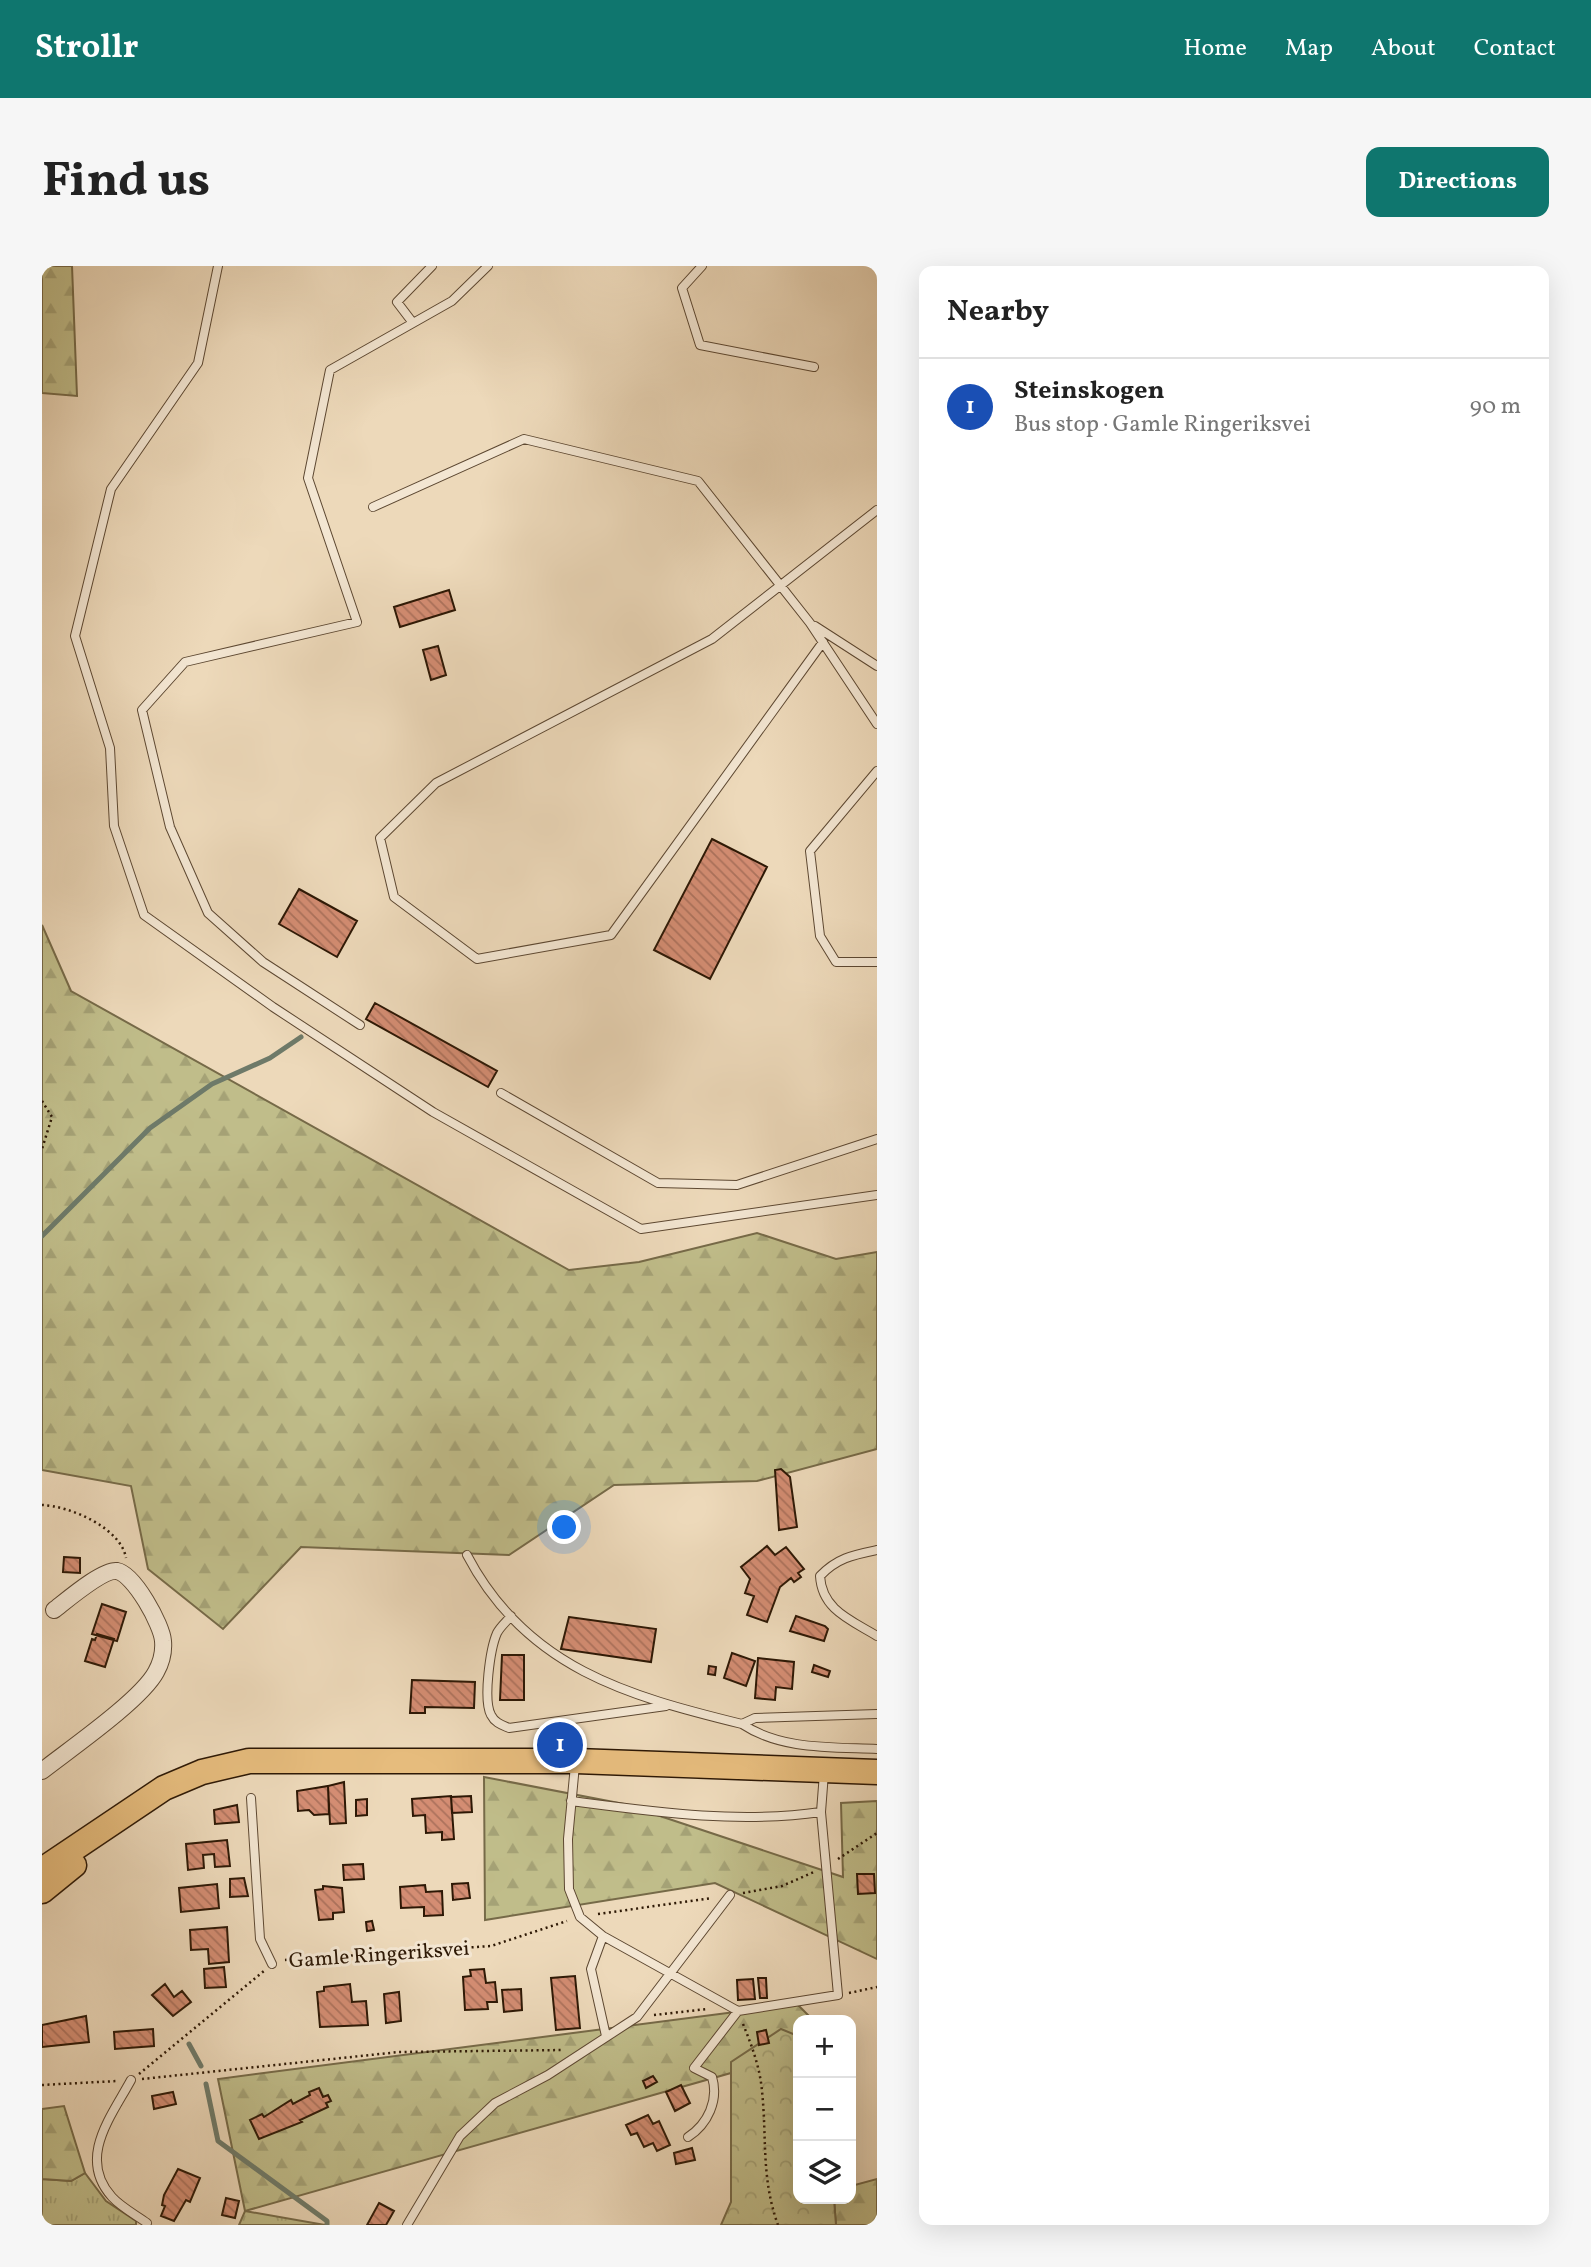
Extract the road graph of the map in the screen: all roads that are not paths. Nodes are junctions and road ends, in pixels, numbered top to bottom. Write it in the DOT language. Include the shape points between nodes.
graph roads {
  1 [pos="218,266"];
  2 [pos="432,266"];
  3 [pos="488,266"];
  4 [pos="702,266"];
  5 [pos="413,323"];
  6 [pos="814,367"];
  7 [pos="373,507"];
  8 [pos="877,510"];
  9 [pos="782,587"];
  10 [pos="810,623"];
  11 [pos="823,642"];
  12 [pos="877,666"];
  13 [pos="877,724"];
  14 [pos="877,771"];
  15 [pos="877,961"];
  16 [pos="360,1025"];
  17 [pos="501,1093"];
  18 [pos="877,1139"];
  19 [pos="877,1195"];
  20 [pos="877,1550"];
  21 [pos="467,1555"];
  22 [pos="54,1610"];
  23 [pos="512,1616"];
  24 [pos="877,1636"];
  25 [pos="668,1706"];
  26 [pos="877,1714"];
  27 [pos="742,1724"];
  28 [pos="877,1749"];
  29 [pos="576,1761"];
  30 [pos="824,1770"];
  31 [pos="42,1771"];
  32 [pos="877,1772"];
  33 [pos="251,1798"];
  34 [pos="571,1801"];
  35 [pos="821,1812"];
  36 [pos="116,1823"];
  37 [pos="42,1870"];
  38 [pos="42,1891"];
  39 [pos="730,1895"];
  40 [pos="603,1936"];
  41 [pos="272,1964"];
  42 [pos="669,1973"];
  43 [pos="738,2011"];
  44 [pos="606,2036"];
  45 [pos="131,2080"];
  46 [pos="688,2137"];
  47 [pos="147,2223"];
  48 [pos="407,2225"];
  1 -- 19 [label="lane" via="198,363 111,489 75,636 110,748 114,826 144,915 433,1112 641,1230"];
  2 -- 5 [label="lane" via="397,302"];
  3 -- 5 [label="lane" via="452,301"];
  4 -- 6 [label="lane" via="682,288 700,345"];
  5 -- 16 [label="lane" via="330,370 308,478 357,622 185,662 142,710 170,827 208,913 263,962"];
  7 -- 9 [label="lane" via="524,439 698,481"];
  8 -- 9 [label="lane"];
  9 -- 10 [label="lane"];
  9 -- 11 [label="lane" via="712,639 436,783 380,838 394,897 477,960 611,935"];
  10 -- 11 [label="lane"];
  10 -- 12 [label="lane"];
  11 -- 13 [label="lane"];
  14 -- 15 [label="lane" via="810,851 820,936 836,962"];
  17 -- 18 [label="lane" via="659,1183 737,1185"];
  20 -- 24 [label="lane" via="845,1557 820,1576 829,1606"];
  21 -- 23 [label="lane" via="492,1597"];
  22 -- 31 [label="street" via="107,1572 119,1571 157,1619 163,1654 146,1687"];
  23 -- 25 [label="lane" via="566,1664"];
  23 -- 25 [label="lane" via="498,1631 491,1651 487,1702 497,1723 509,1728"];
  25 -- 27 [label="lane"];
  26 -- 27 [label="lane" via="755,1718"];
  27 -- 28 [label="lane" via="762,1737 802,1745"];
  29 -- 30 [label="main road"];
  29 -- 34 [label="lane"];
  29 -- 36 [label="main road" via="249,1760 181,1780"];
  30 -- 32 [label="main road"];
  30 -- 35 [label="lane"];
  33 -- 41 [label="lane" via="260,1939"];
  34 -- 35 [label="lane" via="687,1816 785,1817"];
  34 -- 40 [label="lane" via="569,1889 580,1917"];
  35 -- 43 [label="lane" via="838,1995"];
  36 -- 37 [label="main road" via="92,1834"];
  36 -- 38 [label="main road" via="101,1842"];
  39 -- 42 [label="lane"];
  40 -- 42 [label="lane"];
  40 -- 44 [label="lane" via="591,1969"];
  42 -- 43 [label="lane"];
  42 -- 44 [label="lane" via="637,2018"];
  43 -- 46 [label="lane" via="694,2068 712,2077 715,2096 706,2119"];
  44 -- 48 [label="lane" via="495,2103 460,2136"];
  45 -- 47 [label="lane" via="96,2146 96,2171 112,2197"];
}
